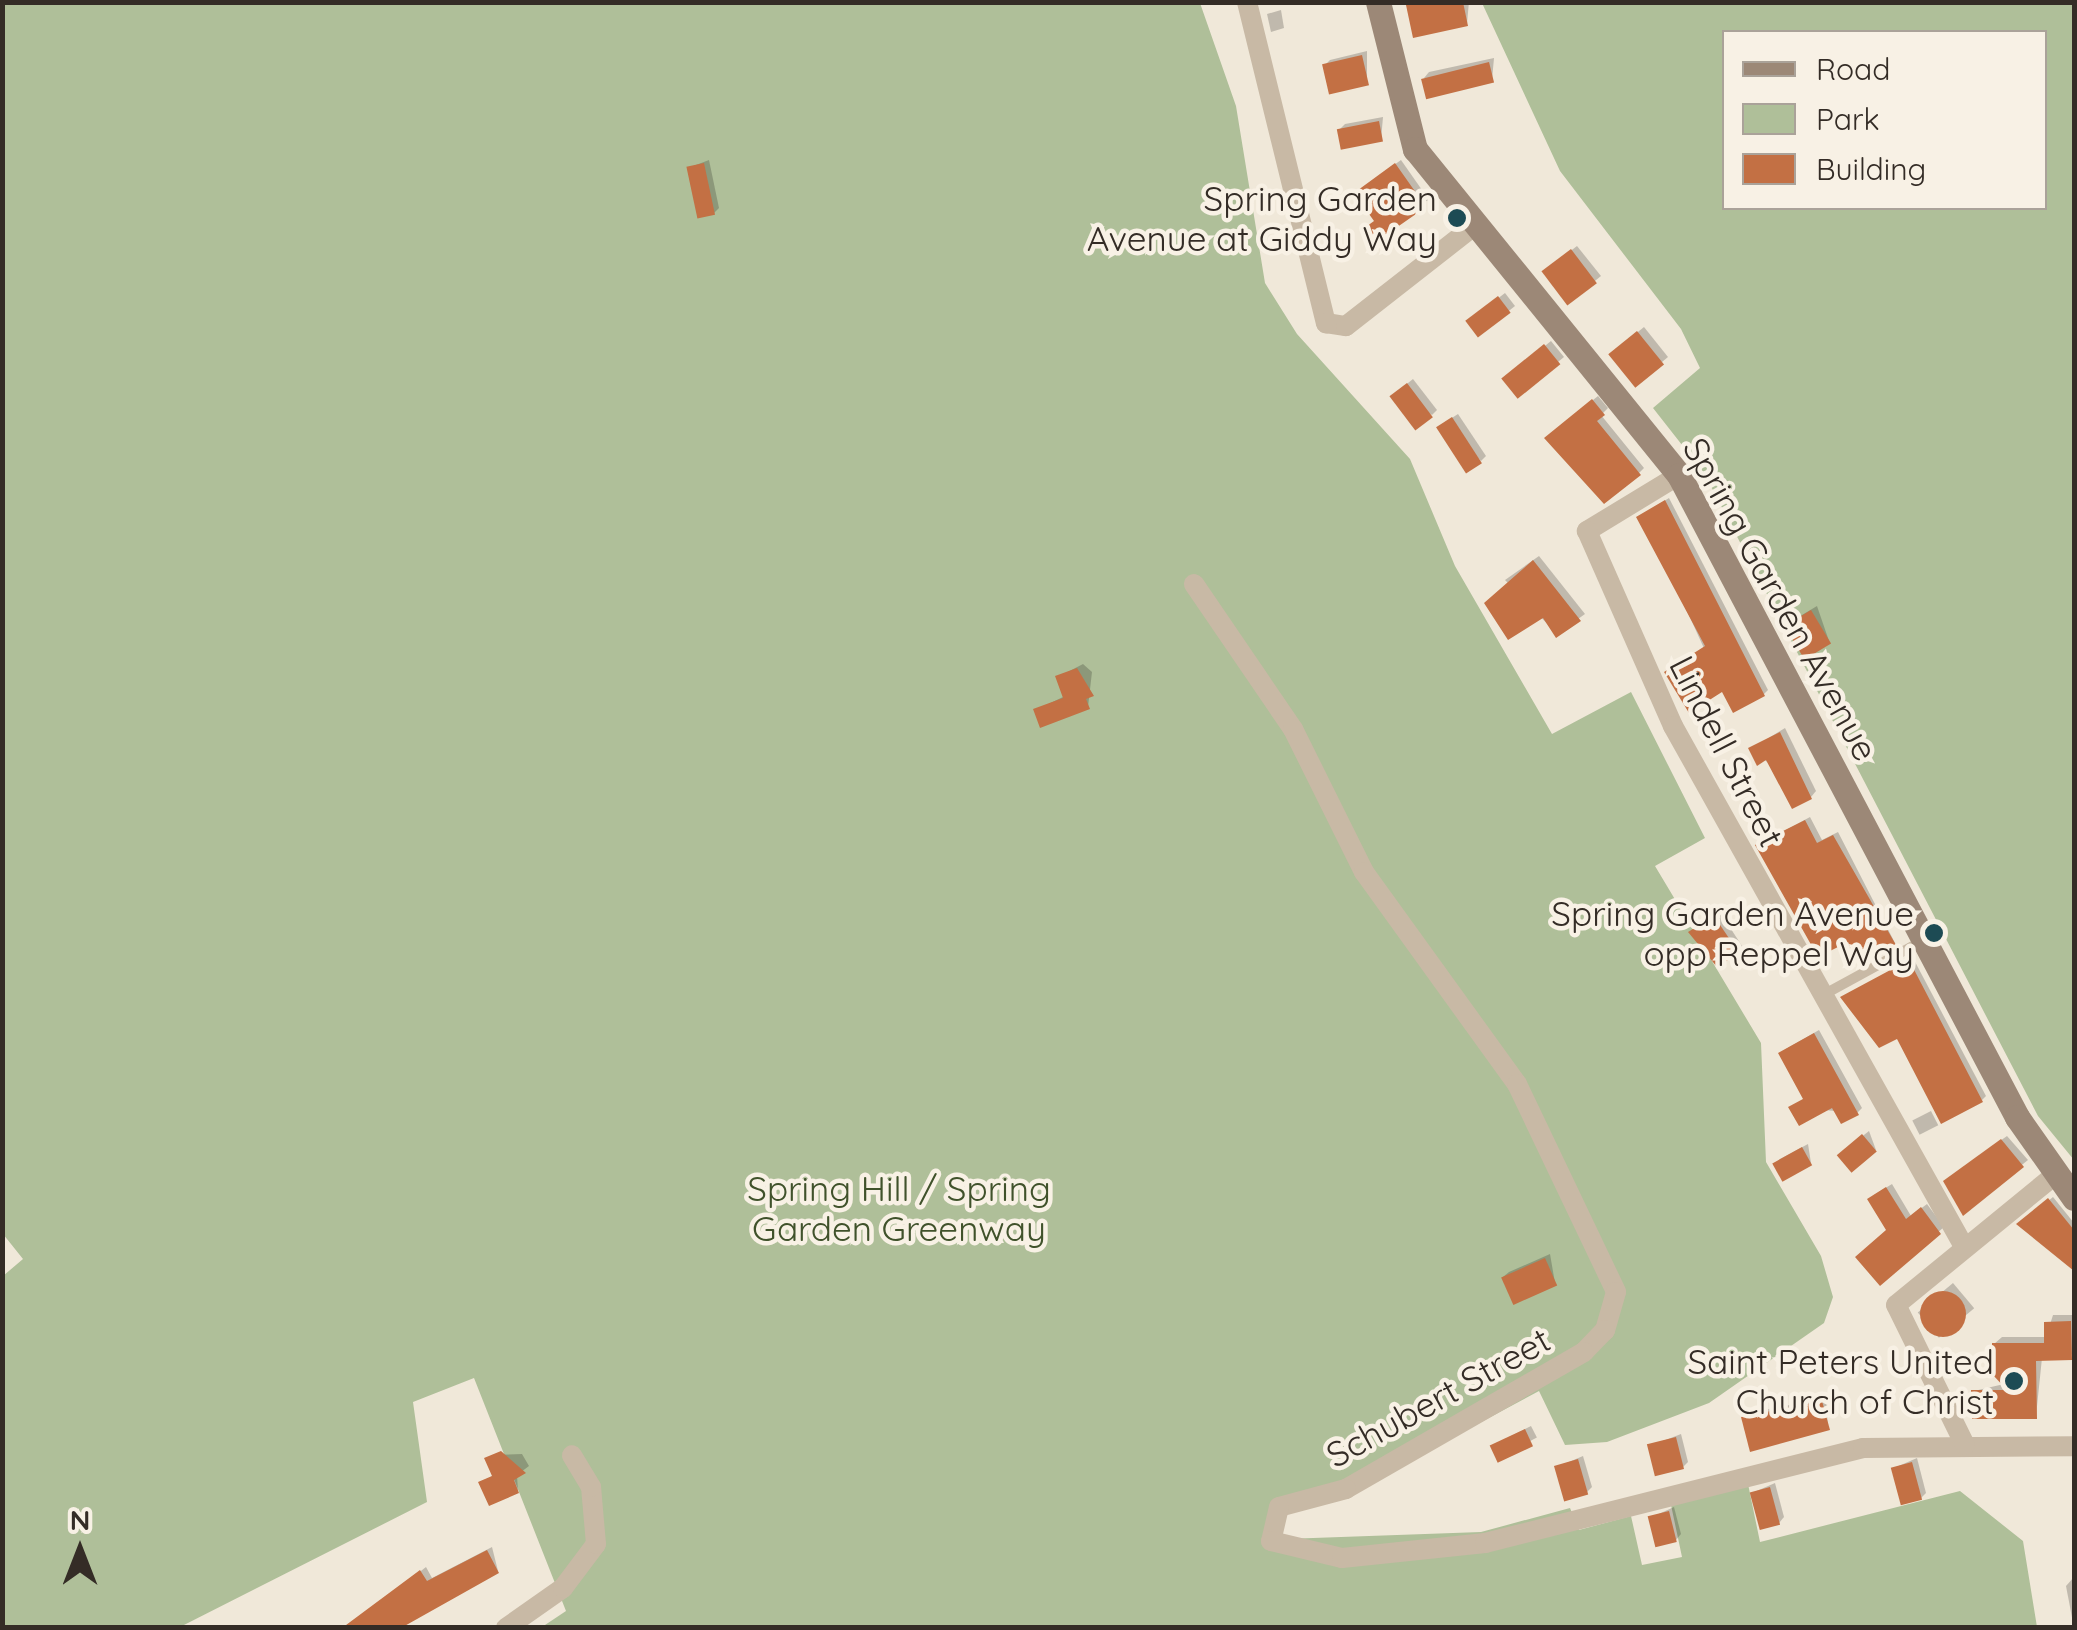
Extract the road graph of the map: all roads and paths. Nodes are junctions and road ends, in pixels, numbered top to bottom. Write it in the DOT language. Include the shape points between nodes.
graph roads {
  1 [pos="1247,2"];
  2 [pos="1378,2"];
  3 [pos="1478,223"];
  4 [pos="1679,474"];
  5 [pos="1194,584"];
  6 [pos="1925,940"];
  7 [pos="1822,996"];
  8 [pos="2055,1175"];
  9 [pos="2074,1198"];
  10 [pos="1962,1245"];
  11 [pos="1965,1444"];
  12 [pos="2074,1446"];
  13 [pos="572,1455"];
  14 [pos="506,1628"];
  1 -- 3 [label="street" via="1326,323 1346,326"];
  2 -- 3 [label="street, Spring Garden Avenue" via="1406,128"];
  3 -- 4 [label="street, Spring Garden Avenue"];
  4 -- 6 [label="street, Spring Garden Avenue"];
  4 -- 7 [label="street, Lindell Street" via="1587,531 1673,726"];
  5 -- 11 [label="street, Schubert Street" via="1293,729 1364,872 1518,1084 1616,1292 1606,1330 1584,1352 1346,1489 1279,1507 1272,1541 1342,1558 1486,1543 1863,1448"];
  6 -- 7 [label="lane"];
  6 -- 8 [label="street, Spring Garden Avenue"];
  7 -- 10 [label="street, Lindell Street"];
  8 -- 9 [label="street, Spring Garden Avenue"];
  8 -- 10 [label="street"];
  10 -- 11 [label="street" via="1896,1305"];
  11 -- 12 [label="street, Schubert Street"];
  13 -- 14 [label="street" via="591,1487 596,1544 563,1588"];
}
